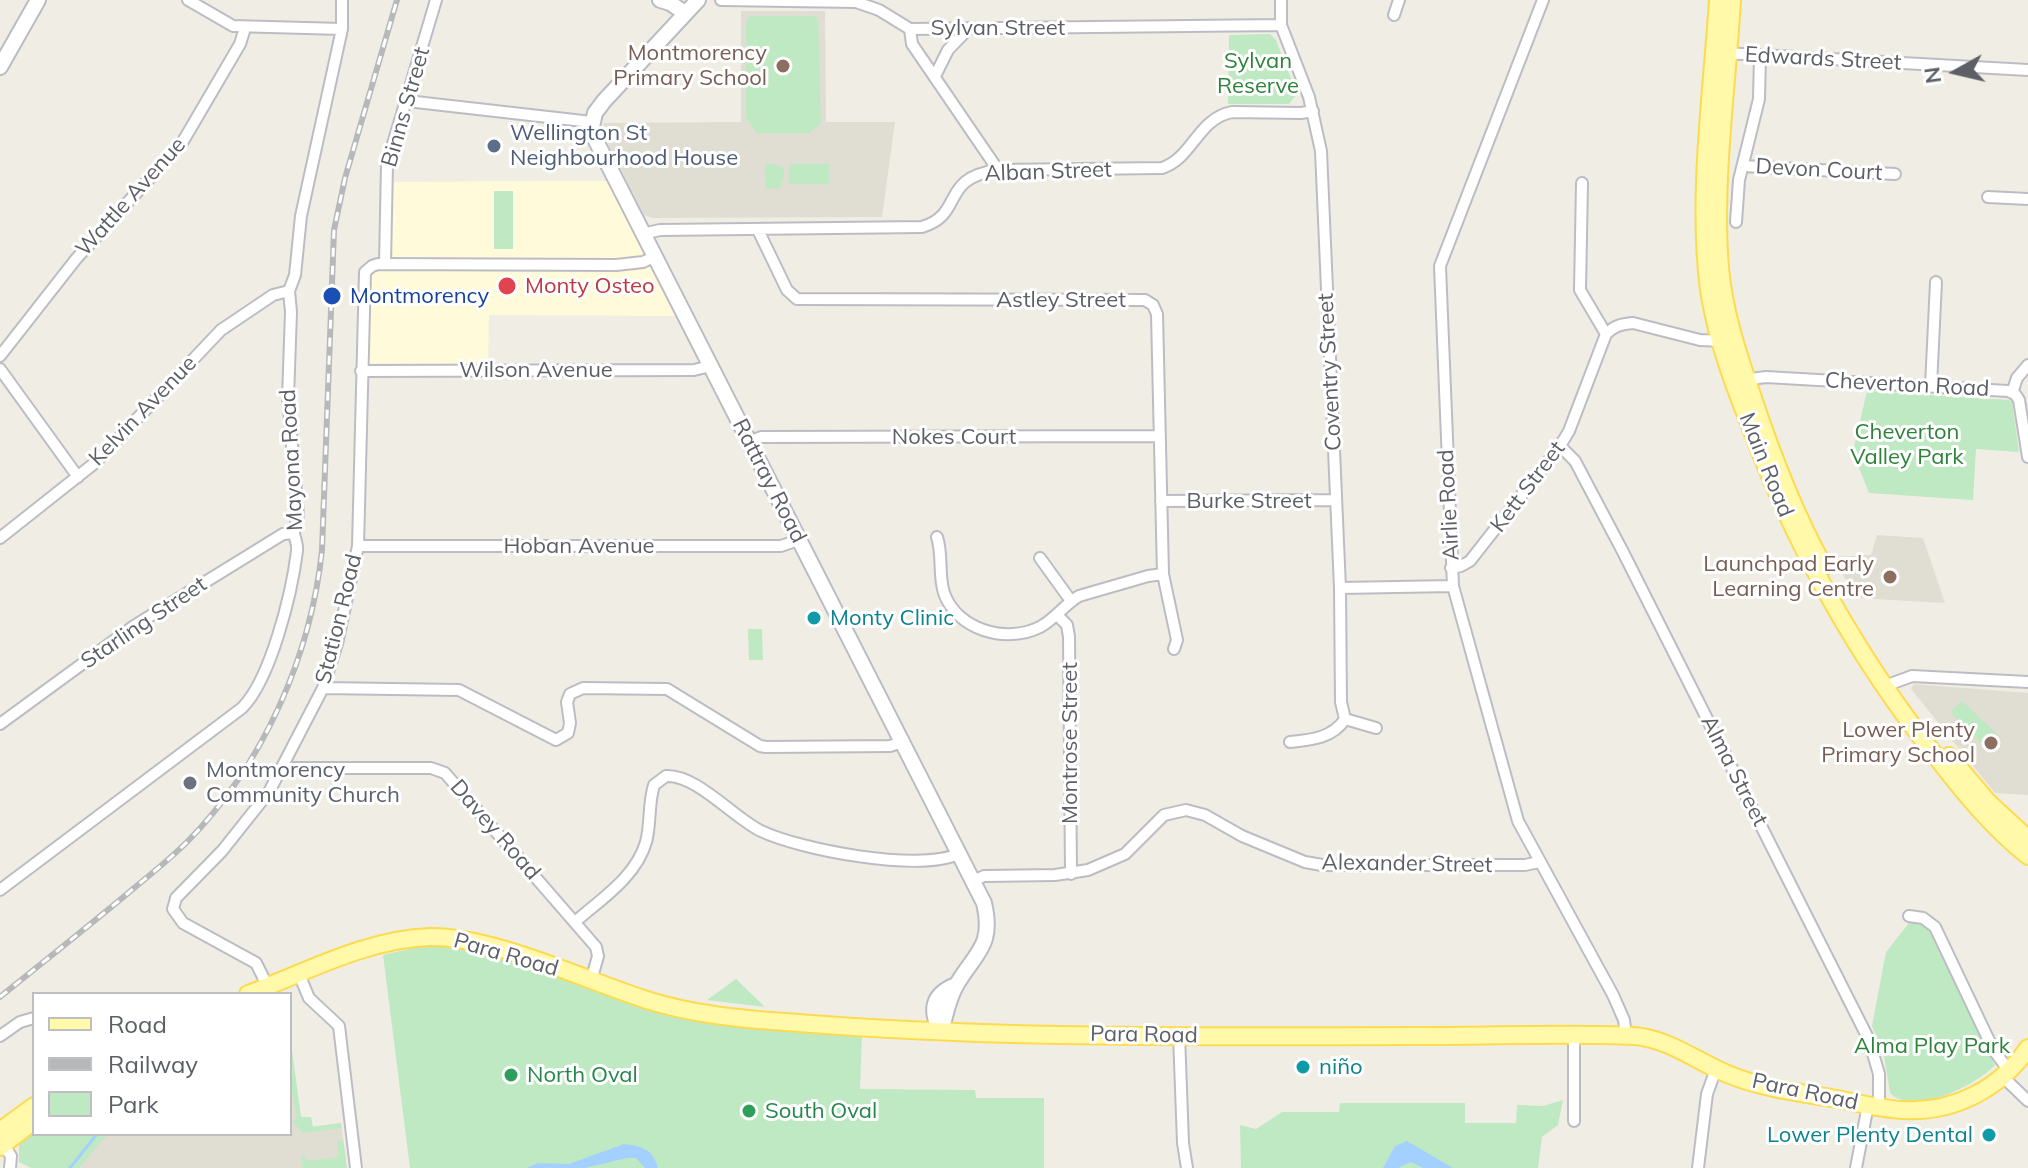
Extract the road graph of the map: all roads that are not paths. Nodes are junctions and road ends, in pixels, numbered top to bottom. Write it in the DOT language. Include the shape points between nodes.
graph roads {
  1 [pos="38,0"];
  2 [pos="188,0"];
  3 [pos="342,0"];
  4 [pos="436,0"];
  5 [pos="660,0"];
  6 [pos="698,0"];
  7 [pos="721,0"];
  8 [pos="1281,0"];
  9 [pos="1399,0"];
  10 [pos="1543,0"];
  11 [pos="1718,0"];
  12 [pos="1732,0"];
  13 [pos="685,13"];
  14 [pos="1394,15"];
  15 [pos="1281,25"];
  16 [pos="245,28"];
  17 [pos="969,28"];
  18 [pos="342,29"];
  19 [pos="910,29"];
  20 [pos="1721,53"];
  21 [pos="1760,55"];
  22 [pos="0,67"];
  23 [pos="2028,70"];
  24 [pos="935,76"];
  25 [pos="407,101"];
  26 [pos="1313,111"];
  27 [pos="592,122"];
  28 [pos="1743,166"];
  29 [pos="998,170"];
  30 [pos="1895,174"];
  31 [pos="1582,183"];
  32 [pos="1988,197"];
  33 [pos="2028,199"];
  34 [pos="1736,222"];
  35 [pos="758,230"];
  36 [pos="642,234"];
  37 [pos="654,257"];
  38 [pos="385,264"];
  39 [pos="1936,282"];
  40 [pos="289,291"];
  41 [pos="1606,334"];
  42 [pos="1727,340"];
  43 [pos="0,356"];
  44 [pos="2028,365"];
  45 [pos="710,366"];
  46 [pos="0,369"];
  47 [pos="361,371"];
  48 [pos="1740,381"];
  49 [pos="1931,386"];
  50 [pos="2012,393"];
  51 [pos="1160,436"];
  52 [pos="749,442"];
  53 [pos="1560,446"];
  54 [pos="2028,457"];
  55 [pos="78,477"];
  56 [pos="1336,500"];
  57 [pos="1161,501"];
  58 [pos="294,533"];
  59 [pos="937,537"];
  60 [pos="0,538"];
  61 [pos="798,540"];
  62 [pos="358,546"];
  63 [pos="1040,558"];
  64 [pos="1451,568"];
  65 [pos="1163,574"];
  66 [pos="1453,586"];
  67 [pos="1340,588"];
  68 [pos="1071,601"];
  69 [pos="1058,616"];
  70 [pos="1174,649"];
  71 [pos="2028,682"];
  72 [pos="1893,683"];
  73 [pos="323,688"];
  74 [pos="1345,719"];
  75 [pos="0,724"];
  76 [pos="1376,728"];
  77 [pos="902,742"];
  78 [pos="1290,742"];
  79 [pos="284,768"];
  80 [pos="2028,839"];
  81 [pos="958,854"];
  82 [pos="2028,856"];
  83 [pos="1539,862"];
  84 [pos="1071,874"];
  85 [pos="973,881"];
  86 [pos="0,890"];
  87 [pos="1909,916"];
  88 [pos="575,922"];
  89 [pos="299,974"];
  90 [pos="591,981"];
  91 [pos="268,987"];
  92 [pos="254,992"];
  93 [pos="32,1019"];
  94 [pos="941,1031"];
  95 [pos="1179,1035"];
  96 [pos="0,1036"];
  97 [pos="1574,1036"];
  98 [pos="1631,1036"];
  99 [pos="2028,1048"];
  100 [pos="1716,1069"];
  101 [pos="2006,1074"];
  102 [pos="2028,1101"];
  103 [pos="1874,1106"];
  104 [pos="32,1108"];
  105 [pos="1574,1121"];
  106 [pos="32,1122"];
  107 [pos="1,1141"];
  108 [pos="10,1168"];
  109 [pos="356,1168"];
  110 [pos="1187,1168"];
  111 [pos="1698,1168"];
  112 [pos="1856,1168"];
  1 -- 22 [label="street"];
  2 -- 16 [label="street" via="221,21"];
  3 -- 18 [label="street, Mayona Road"];
  4 -- 25 [label="street, Binns Street"];
  5 -- 13 [label="street"];
  6 -- 13 [label="street"];
  7 -- 19 [label="street, Sylvan Street" via="856,2"];
  8 -- 15 [label="street, Coventry Street"];
  9 -- 14 [label="street"];
  10 -- 64 [label="street, Airlie Road" via="1440,266"];
  11 -- 20 [label="main road, Main Road"];
  12 -- 20 [label="main road, Main Road"];
  13 -- 27 [label="street" via="604,101"];
  15 -- 17 [label="street, Sylvan Street"];
  15 -- 26 [label="street, Coventry Street"];
  16 -- 18 [label="street"];
  16 -- 43 [label="street, Wattle Avenue" via="182,143 76,259"];
  17 -- 19 [label="street, Sylvan Street"];
  17 -- 24 [label="street" via="948,50"];
  18 -- 40 [label="street, Mayona Road"];
  19 -- 24 [label="street" via="912,44"];
  20 -- 21 [label="street, Edwards Street"];
  20 -- 42 [label="main road, Main Road" via="1705,229 1709,287"];
  21 -- 23 [label="street, Edwards Street"];
  21 -- 28 [label="street" via="1759,99"];
  24 -- 29 [label="street"];
  25 -- 27 [label="street"];
  25 -- 38 [label="street, Binns Street" via="387,164"];
  26 -- 29 [label="street, Alban Street" via="1221,115 1205,126 1182,157 1162,168"];
  26 -- 56 [label="street, Coventry Street" via="1321,151"];
  27 -- 36 [label="street, Rattray Road" via="594,140"];
  28 -- 30 [label="street, Devon Court"];
  28 -- 34 [label="street"];
  29 -- 35 [label="street, Alban Street" via="965,180 944,215 922,227"];
  31 -- 41 [label="street" via="1580,290"];
  32 -- 33 [label="street"];
  35 -- 36 [label="street, Alban Street"];
  35 -- 51 [label="street, Astley Street" via="787,290 797,299 1149,302 1157,314"];
  36 -- 37 [label="street, Rattray Road"];
  37 -- 38 [label="street" via="616,265"];
  37 -- 45 [label="street, Rattray Road"];
  38 -- 47 [label="street, Station Road" via="372,266 364,275"];
  39 -- 49 [label="street"];
  40 -- 55 [label="street, Kelvin Avenue" via="273,295 214,337"];
  40 -- 58 [label="street, Mayona Road" via="289,414 298,515"];
  41 -- 42 [label="street" via="1633,323 1700,340"];
  41 -- 53 [label="street, Kett Street"];
  42 -- 48 [label="main road, Main Road"];
  44 -- 50 [label="street"];
  45 -- 47 [label="street, Wilson Avenue"];
  45 -- 52 [label="street, Rattray Road"];
  46 -- 55 [label="street"];
  47 -- 62 [label="street, Station Road"];
  48 -- 49 [label="street, Cheverton Road" via="1766,377"];
  48 -- 72 [label="main road, Main Road" via="1800,521"];
  48 -- 82 [label="main road, Main Road" via="1793,531 1881,683 1984,815"];
  49 -- 50 [label="street, Cheverton Road"];
  50 -- 54 [label="street, Cheverton Road" via="2019,400"];
  51 -- 52 [label="street, Nokes Court" via="761,437"];
  51 -- 57 [label="street, Astley Street"];
  52 -- 61 [label="street, Rattray Road"];
  53 -- 64 [label="street, Kett Street" via="1470,561"];
  53 -- 103 [label="street, Alma Street" via="1575,461 1623,552 1869,1040 1879,1074"];
  55 -- 60 [label="street, Kelvin Avenue"];
  56 -- 57 [label="street, Burke Street"];
  56 -- 67 [label="street, Coventry Street"];
  57 -- 65 [label="street, Astley Street"];
  58 -- 75 [label="street, Starling Street" via="283,534 134,626"];
  58 -- 86 [label="street, Mayona Road" via="298,548 285,608 265,672 249,701"];
  59 -- 69 [label="street" via="946,597 971,625 993,633 1024,632"];
  61 -- 62 [label="street, Hoban Avenue" via="781,546"];
  61 -- 77 [label="street, Rattray Road"];
  62 -- 73 [label="street, Station Road"];
  63 -- 68 [label="street"];
  64 -- 66 [label="street, Airlie Road"];
  65 -- 68 [label="street"];
  65 -- 70 [label="street, Astley Street" via="1177,640"];
  66 -- 67 [label="street"];
  66 -- 83 [label="street, Airlie Road" via="1518,821"];
  67 -- 74 [label="street, Coventry Street"];
  68 -- 69 [label="street"];
  69 -- 84 [label="street, Montrose Street" via="1069,637"];
  71 -- 72 [label="street" via="1912,676"];
  72 -- 80 [label="main road, Main Road" via="1970,781"];
  73 -- 77 [label="street" via="459,690 556,740 568,733 567,702 574,691 657,688 677,693 760,746"];
  73 -- 79 [label="street, Station Road"];
  74 -- 76 [label="street"];
  74 -- 78 [label="street" via="1332,733"];
  77 -- 81 [label="street, Rattray Road"];
  79 -- 88 [label="street, Davey Road" via="440,770"];
  79 -- 91 [label="street, Station Road" via="253,814 176,898 173,909 183,923 256,963"];
  81 -- 85 [label="street, Rattray Road"];
  81 -- 88 [label="street" via="911,862 828,850 761,831 699,788 666,776 654,785 646,842 631,869"];
  83 -- 84 [label="street, Alexander Street" via="1322,865 1282,855 1186,810 1164,815 1117,858"];
  83 -- 98 [label="street, Airlie Road"];
  84 -- 85 [label="street, Alexander Street" via="984,876"];
  85 -- 94 [label="street, Rattray Road" via="988,919 985,940 979,956 934,1005 933,1018"];
  87 -- 101 [label="street" via="1935,927"];
  88 -- 90 [label="street, Davey Road" via="598,952"];
  89 -- 90 [label="main road, Para Road" via="390,942 435,937 483,945"];
  89 -- 91 [label="main road, Para Road"];
  89 -- 109 [label="street" via="309,998 339,1026"];
  90 -- 94 [label="main road, Para Road" via="712,1014"];
  91 -- 92 [label="main road, Para Road"];
  93 -- 96 [label="street"];
  94 -- 95 [label="main road, Para Road"];
  95 -- 97 [label="main road, Para Road"];
  95 -- 110 [label="street"];
  97 -- 98 [label="main road, Para Road"];
  97 -- 105 [label="street"];
  98 -- 100 [label="main road, Para Road" via="1671,1044"];
  99 -- 101 [label="main road, Para Road"];
  100 -- 103 [label="main road, Para Road" via="1764,1086"];
  100 -- 111 [label="street" via="1708,1086"];
  101 -- 102 [label="street"];
  101 -- 103 [label="main road, Para Road" via="1944,1107 1914,1111"];
  103 -- 112 [label="street, Alma Street"];
  104 -- 107 [label="main road"];
  106 -- 107 [label="main road"];
  107 -- 108 [label="street" via="11,1156"];
}
